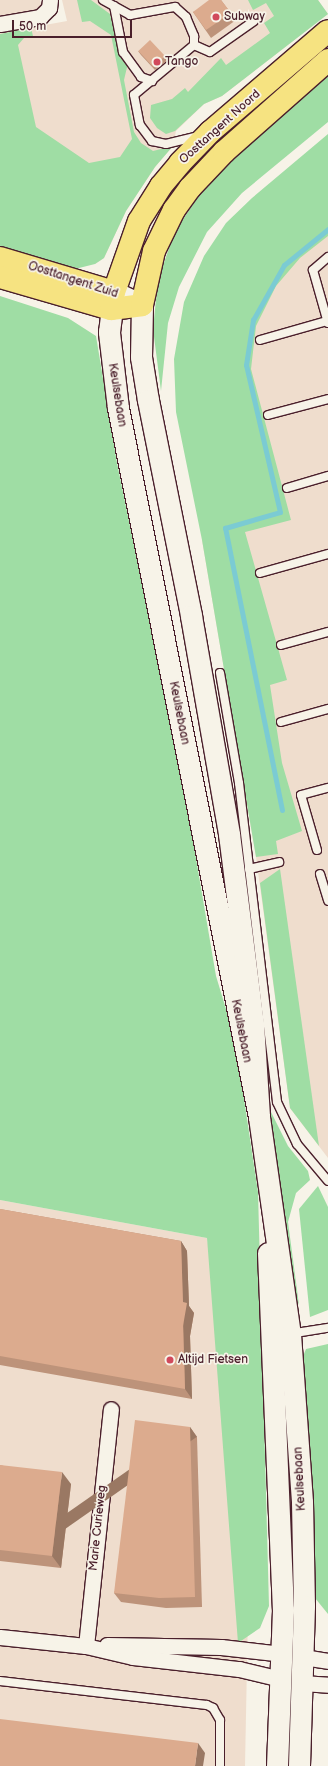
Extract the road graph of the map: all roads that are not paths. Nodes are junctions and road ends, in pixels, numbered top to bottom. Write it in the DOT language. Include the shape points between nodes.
graph roads {
  1 [pos="50,0"];
  2 [pos="104,0"];
  3 [pos="114,6"];
  4 [pos="254,21"];
  5 [pos="0,24"];
  6 [pos="328,31"];
  7 [pos="194,45"];
  8 [pos="328,60"];
  9 [pos="152,81"];
  10 [pos="210,132"];
  11 [pos="328,256"];
  12 [pos="0,258"];
  13 [pos="0,276"];
  14 [pos="112,300"];
  15 [pos="142,306"];
  16 [pos="327,318"];
  17 [pos="260,340"];
  18 [pos="328,399"];
  19 [pos="268,416"];
  20 [pos="328,476"];
  21 [pos="287,488"];
  22 [pos="328,554"];
  23 [pos="260,573"];
  24 [pos="328,632"];
  25 [pos="281,645"];
  26 [pos="220,674"];
  27 [pos="328,709"];
  28 [pos="281,722"];
  29 [pos="328,788"];
  30 [pos="317,850"];
  31 [pos="278,862"];
  32 [pos="249,869"];
  33 [pos="320,874"];
  34 [pos="328,901"];
  35 [pos="259,1117"];
  36 [pos="328,1181"];
  37 [pos="328,1328"];
  38 [pos="281,1335"];
  39 [pos="111,1409"];
  40 [pos="0,1637"];
  41 [pos="86,1646"];
  42 [pos="282,1654"];
  43 [pos="303,1657"];
  44 [pos="328,1661"];
  45 [pos="281,1679"];
  46 [pos="0,1681"];
  47 [pos="302,1683"];
  48 [pos="328,1685"];
  49 [pos="220,1766"];
  50 [pos="278,1766"];
  51 [pos="299,1766"];
  1 -- 5 [label="street" via="49,8 40,17"];
  2 -- 3 [label="lane"];
  3 -- 7 [label="lane" via="130,15 176,7 186,17 194,36"];
  3 -- 9 [label="lane" via="123,52 141,77"];
  4 -- 7 [label="lane" via="210,52"];
  6 -- 10 [label="main road, Oosttangent Noord"];
  7 -- 9 [label="lane"];
  8 -- 15 [label="main road, Oosttangent Noord" via="224,152 190,188 174,210 154,250"];
  9 -- 10 [label="lane" via="134,95 140,125 152,141 166,144"];
  10 -- 14 [label="main road, Oosttangent Noord" via="180,163 149,203 131,239"];
  11 -- 16 [label="lane" via="313,270"];
  12 -- 14 [label="main road, Oosttangent Zuid"];
  13 -- 14 [label="main road, Oosttangent Zuid"];
  14 -- 15 [label="main road, Oosttangent Zuid"];
  14 -- 35 [label="main road, Keulsebaan" via="111,363 118,408"];
  15 -- 35 [label="main road, Keulsebaan" via="141,357 148,400 191,616 229,834 253,1023"];
  16 -- 17 [label="lane"];
  18 -- 19 [label="lane"];
  20 -- 21 [label="lane"];
  22 -- 23 [label="lane"];
  24 -- 25 [label="lane"];
  26 -- 32 [label="lane" via="239,783"];
  27 -- 28 [label="lane"];
  29 -- 30 [label="lane" via="301,796"];
  31 -- 32 [label="lane"];
  32 -- 36 [label="lane" via="278,1102 297,1144"];
  33 -- 34 [label="lane"];
  35 -- 38 [label="main road, Keulsebaan" via="269,1194"];
  37 -- 38 [label="lane"];
  38 -- 42 [label="main road, Keulsebaan"];
  38 -- 43 [label="main road, Keulsebaan" via="302,1502"];
  39 -- 41 [label="street, Marie Curieweg"];
  40 -- 41 [label="street"];
  41 -- 42 [label="street" via="214,1646"];
  41 -- 45 [label="street" via="133,1657 239,1669"];
  42 -- 43 [label="main road"];
  42 -- 45 [label="main road, Keulsebaan"];
  43 -- 44 [label="street"];
  43 -- 47 [label="main road, Keulsebaan"];
  45 -- 47 [label="main road"];
  45 -- 50 [label="main road, Keulsebaan"];
  46 -- 49 [label="lane" via="207,1704 213,1708 220,1720"];
  47 -- 48 [label="street"];
  47 -- 51 [label="main road, Keulsebaan"];
}
